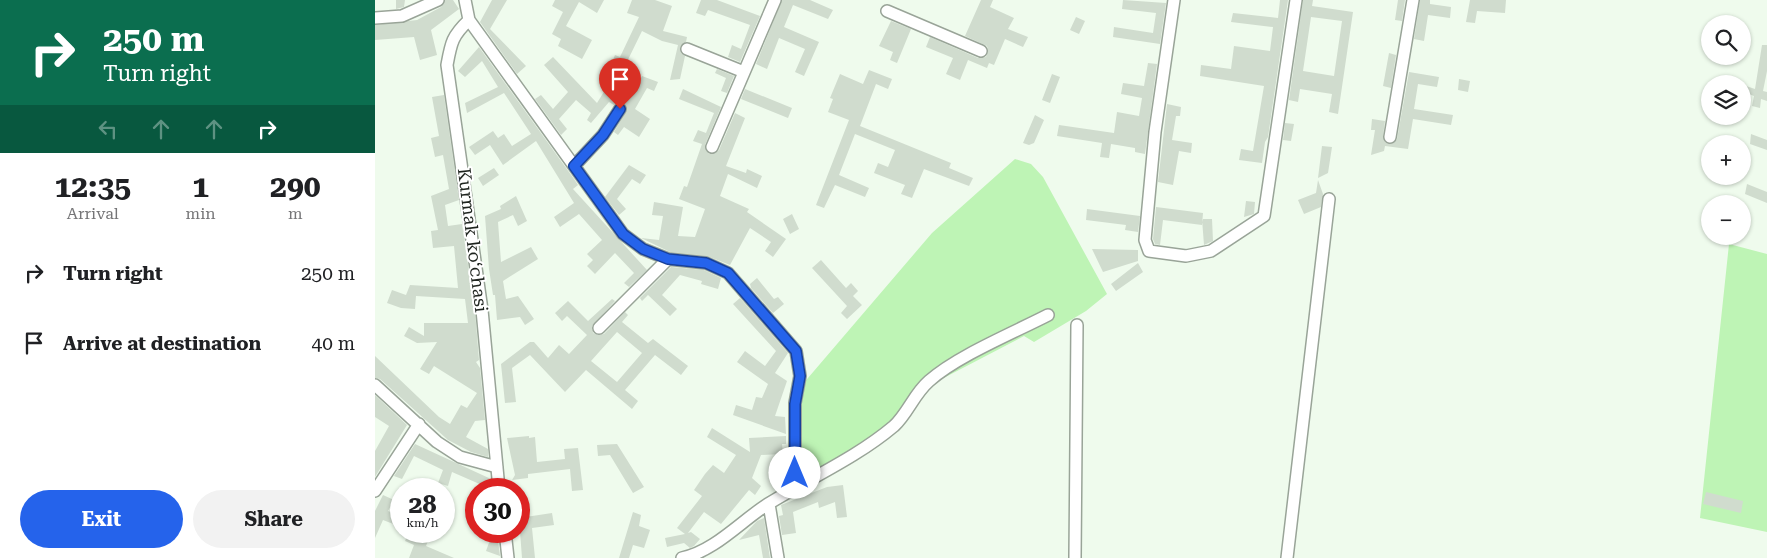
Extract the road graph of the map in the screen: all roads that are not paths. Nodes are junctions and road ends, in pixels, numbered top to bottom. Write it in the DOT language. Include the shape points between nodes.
graph roads {
  1 [pos="437,0"];
  2 [pos="465,0"];
  3 [pos="775,0"];
  4 [pos="1174,0"];
  5 [pos="1296,0"];
  6 [pos="1413,0"];
  7 [pos="887,11"];
  8 [pos="375,18"];
  9 [pos="469,20"];
  10 [pos="687,49"];
  11 [pos="981,51"];
  12 [pos="744,72"];
  13 [pos="620,109"];
  14 [pos="1390,137"];
  15 [pos="713,147"];
  16 [pos="574,166"];
  17 [pos="1329,199"];
  18 [pos="668,259"];
  19 [pos="1048,315"];
  20 [pos="1077,326"];
  21 [pos="599,328"];
  22 [pos="375,385"];
  23 [pos="419,424"];
  24 [pos="497,467"];
  25 [pos="498,478"];
  26 [pos="795,490"];
  27 [pos="375,491"];
  28 [pos="769,504"];
  29 [pos="506,543"];
  30 [pos="508,558"];
  31 [pos="682,558"];
  32 [pos="778,558"];
  33 [pos="1075,558"];
  34 [pos="1287,558"];
  1 -- 8 [label="street" via="403,16"];
  2 -- 9 [label="street"];
  3 -- 12 [label="street"];
  4 -- 5 [label="street" via="1155,132 1145,240 1149,251 1186,256 1211,251 1264,216"];
  6 -- 14 [label="street"];
  7 -- 11 [label="street"];
  9 -- 16 [label="street"];
  9 -- 24 [label="street, Kurmak koʻchasi" via="450,44 447,65 482,310"];
  10 -- 12 [label="street"];
  12 -- 15 [label="street"];
  13 -- 16 [label="street" via="603,135"];
  16 -- 18 [label="street" via="623,234 643,249"];
  17 -- 34 [label="street"];
  18 -- 21 [label="street"];
  18 -- 26 [label="street" via="706,263 728,273 796,351 800,376 795,404"];
  19 -- 26 [label="street" via="952,365 916,394 895,425 859,452"];
  20 -- 33 [label="street"];
  22 -- 23 [label="street"];
  23 -- 24 [label="street" via="437,442 460,457"];
  23 -- 27 [label="street"];
  24 -- 25 [label="street, Kurmak koʻchasi"];
  26 -- 28 [label="street"];
  28 -- 31 [label="street" via="700,552"];
  28 -- 32 [label="street"];
  29 -- 30 [label="street"];
}
